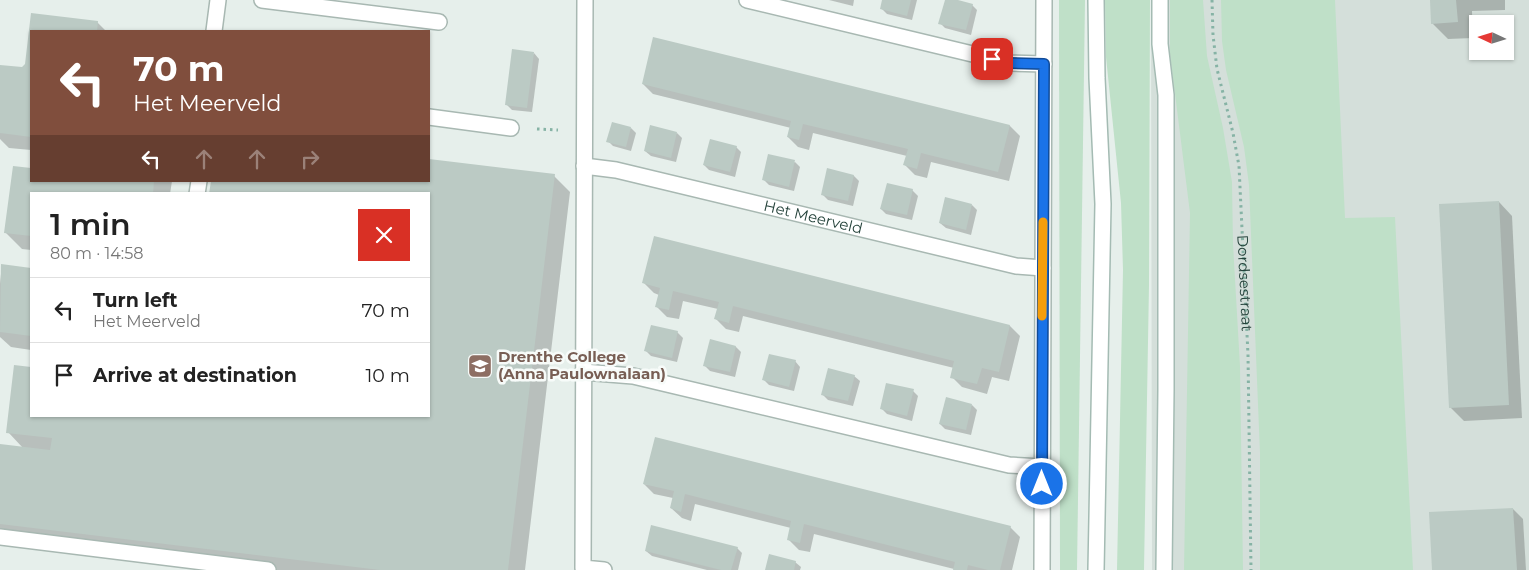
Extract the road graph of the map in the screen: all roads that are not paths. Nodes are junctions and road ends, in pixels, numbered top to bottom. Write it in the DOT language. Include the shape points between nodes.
graph roads {
  1 [pos="218,0"];
  2 [pos="262,0"];
  3 [pos="585,0"];
  4 [pos="747,0"];
  5 [pos="1044,0"];
  6 [pos="1096,0"];
  7 [pos="1160,0"];
  8 [pos="439,22"];
  9 [pos="214,30"];
  10 [pos="1044,64"];
  11 [pos="430,117"];
  12 [pos="511,128"];
  13 [pos="584,166"];
  14 [pos="1042,268"];
  15 [pos="583,372"];
  16 [pos="1042,467"];
  17 [pos="0,537"];
  18 [pos="583,569"];
  19 [pos="268,570"];
  20 [pos="604,570"];
  21 [pos="1042,570"];
  22 [pos="1096,570"];
  23 [pos="1164,570"];
  1 -- 9 [label="street"];
  2 -- 8 [label="street"];
  3 -- 13 [label="street"];
  4 -- 10 [label="street" via="1010,63"];
  5 -- 10 [label="street"];
  6 -- 22 [label="street" via="1103,204"];
  7 -- 23 [label="street" via="1160,44 1166,95"];
  10 -- 14 [label="street"];
  11 -- 12 [label="street"];
  13 -- 14 [label="street, Het Meerveld" via="616,170 1016,266"];
  13 -- 15 [label="street"];
  14 -- 16 [label="street"];
  15 -- 16 [label="street" via="633,376 1009,465"];
  15 -- 18 [label="street"];
  16 -- 21 [label="street"];
  17 -- 19 [label="street"];
  18 -- 20 [label="street"];
}
